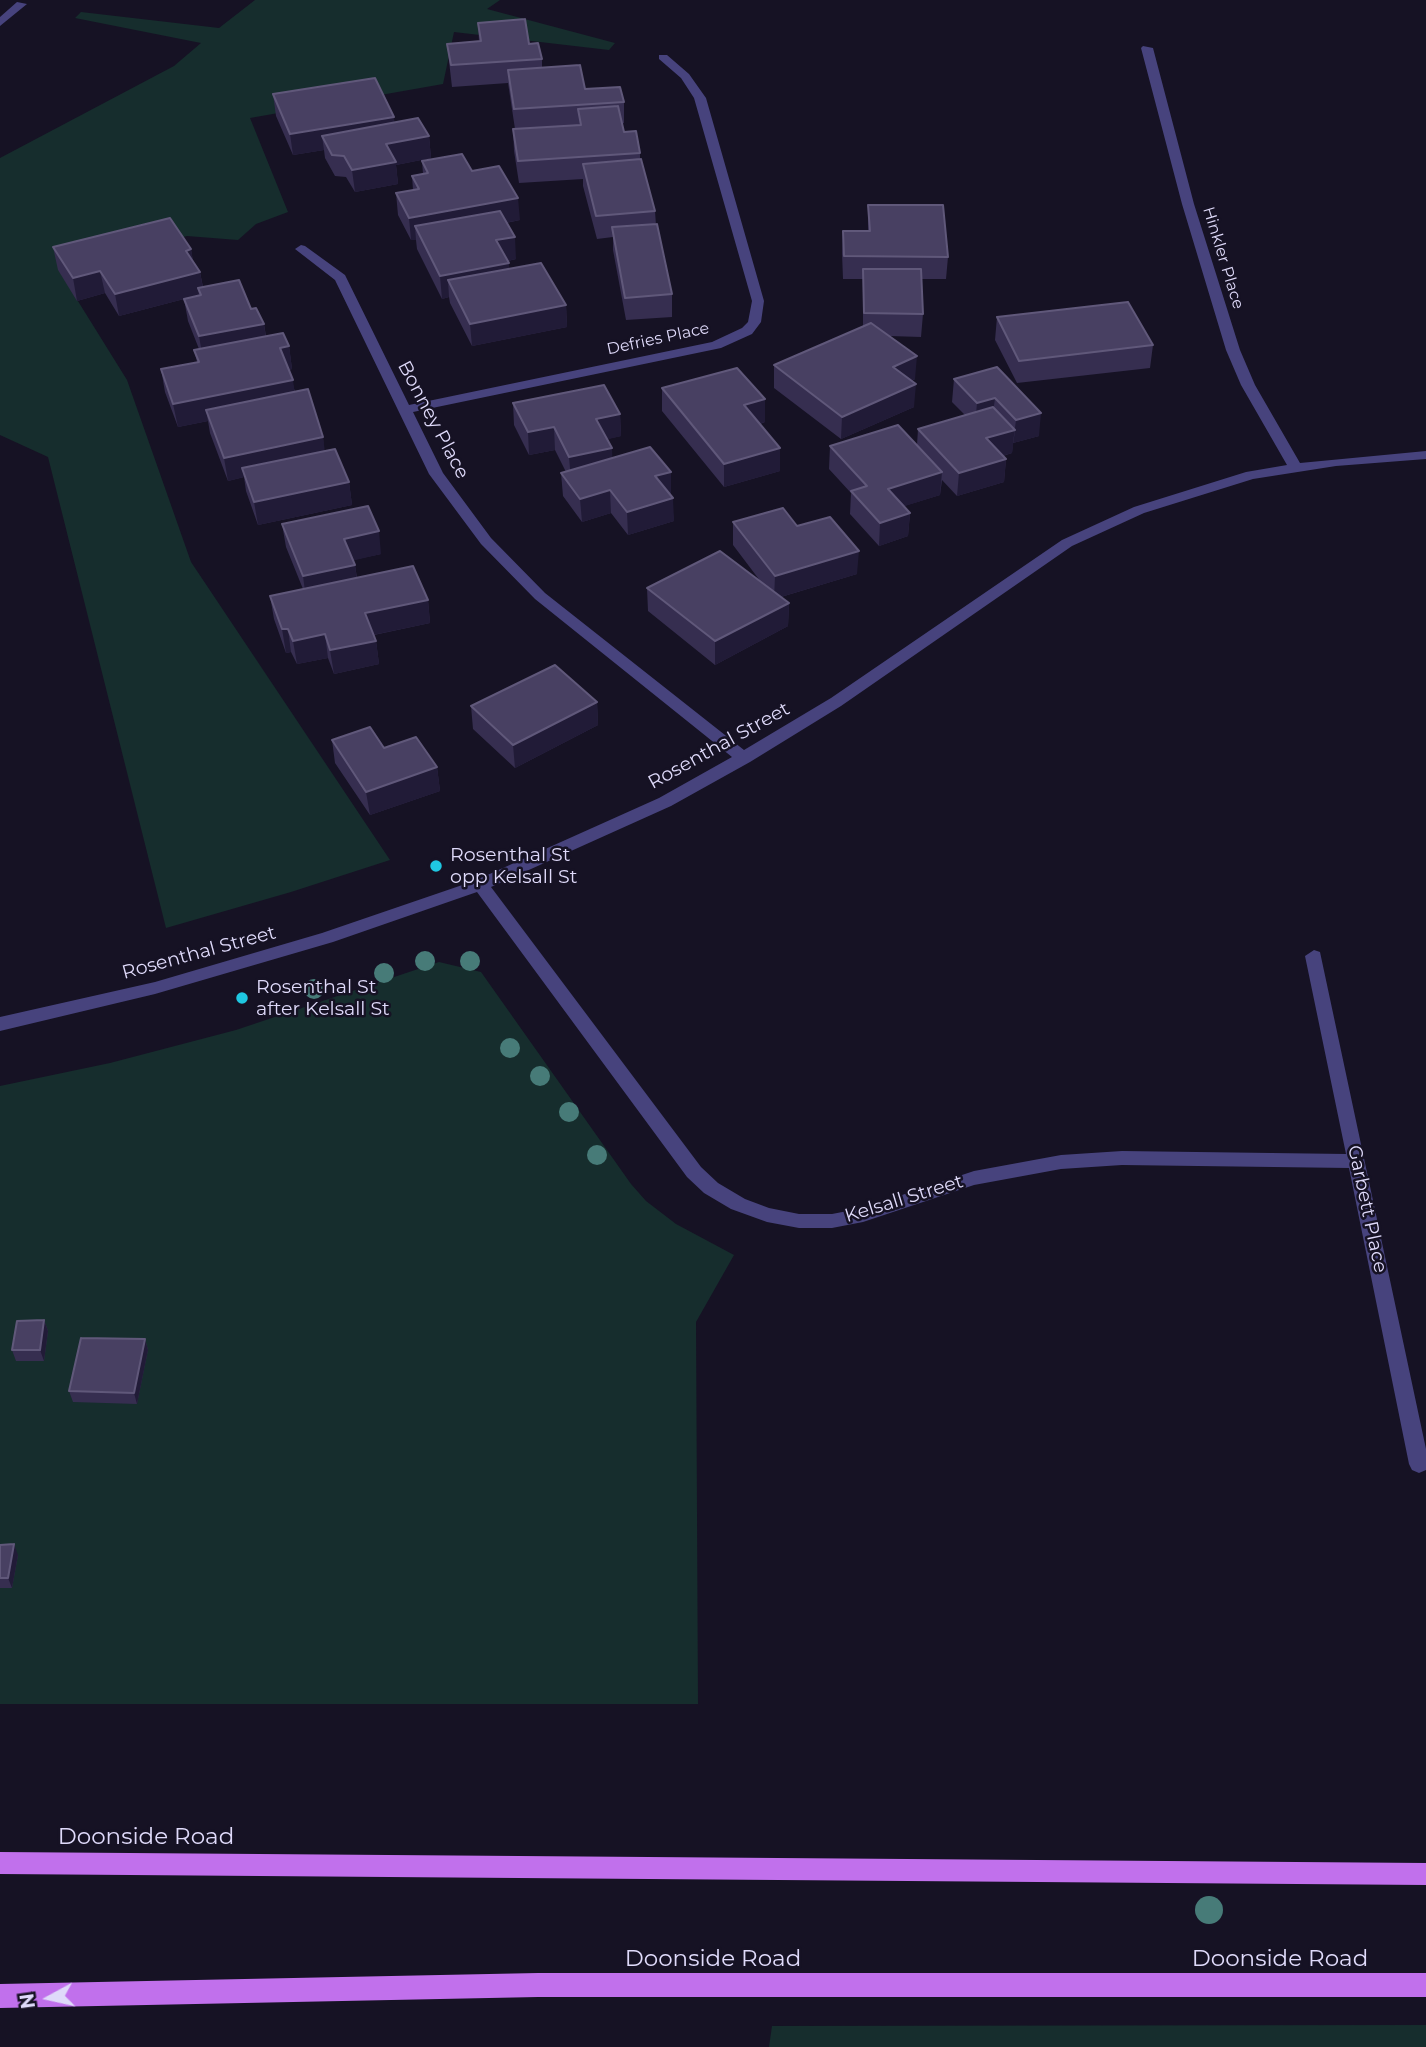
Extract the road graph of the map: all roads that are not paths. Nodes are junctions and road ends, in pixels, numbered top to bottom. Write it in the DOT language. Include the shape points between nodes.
graph roads {
  1 [pos="21,4"];
  2 [pos="0,23"];
  3 [pos="1147,48"];
  4 [pos="663,57"];
  5 [pos="302,249"];
  6 [pos="403,410"];
  7 [pos="1426,455"];
  8 [pos="1295,467"];
  9 [pos="744,758"];
  10 [pos="480,885"];
  11 [pos="1314,956"];
  12 [pos="0,1024"];
  13 [pos="1357,1161"];
  14 [pos="1419,1464"];
  15 [pos="0,1863"];
  16 [pos="1426,1874"];
  17 [pos="1426,1985"];
  18 [pos="0,1996"];
  1 -- 2 [label="street"];
  3 -- 8 [label="street, Hinkler Place" via="1233,350"];
  4 -- 6 [label="street, Defries Place" via="685,76 700,98 758,300 754,322 747,331 716,345"];
  5 -- 6 [label="street, Bonney Place" via="340,278"];
  6 -- 9 [label="street, Bonney Place" via="436,474 486,541 540,596"];
  7 -- 8 [label="street, Rosenthal Street"];
  8 -- 9 [label="street, Rosenthal Street" via="1164,500 1067,543 836,702"];
  9 -- 10 [label="street, Rosenthal Street" via="664,802"];
  10 -- 12 [label="street, Rosenthal Street" via="246,964"];
  10 -- 13 [label="street, Kelsall Street" via="694,1172 738,1204 768,1215 832,1221 974,1178 1061,1162 1122,1158"];
  11 -- 13 [label="street, Garbett Place"];
  13 -- 14 [label="street, Garbett Place"];
  15 -- 16 [label="main road, Doonside Road"];
  17 -- 18 [label="main road, Doonside Road" via="538,1985"];
}
